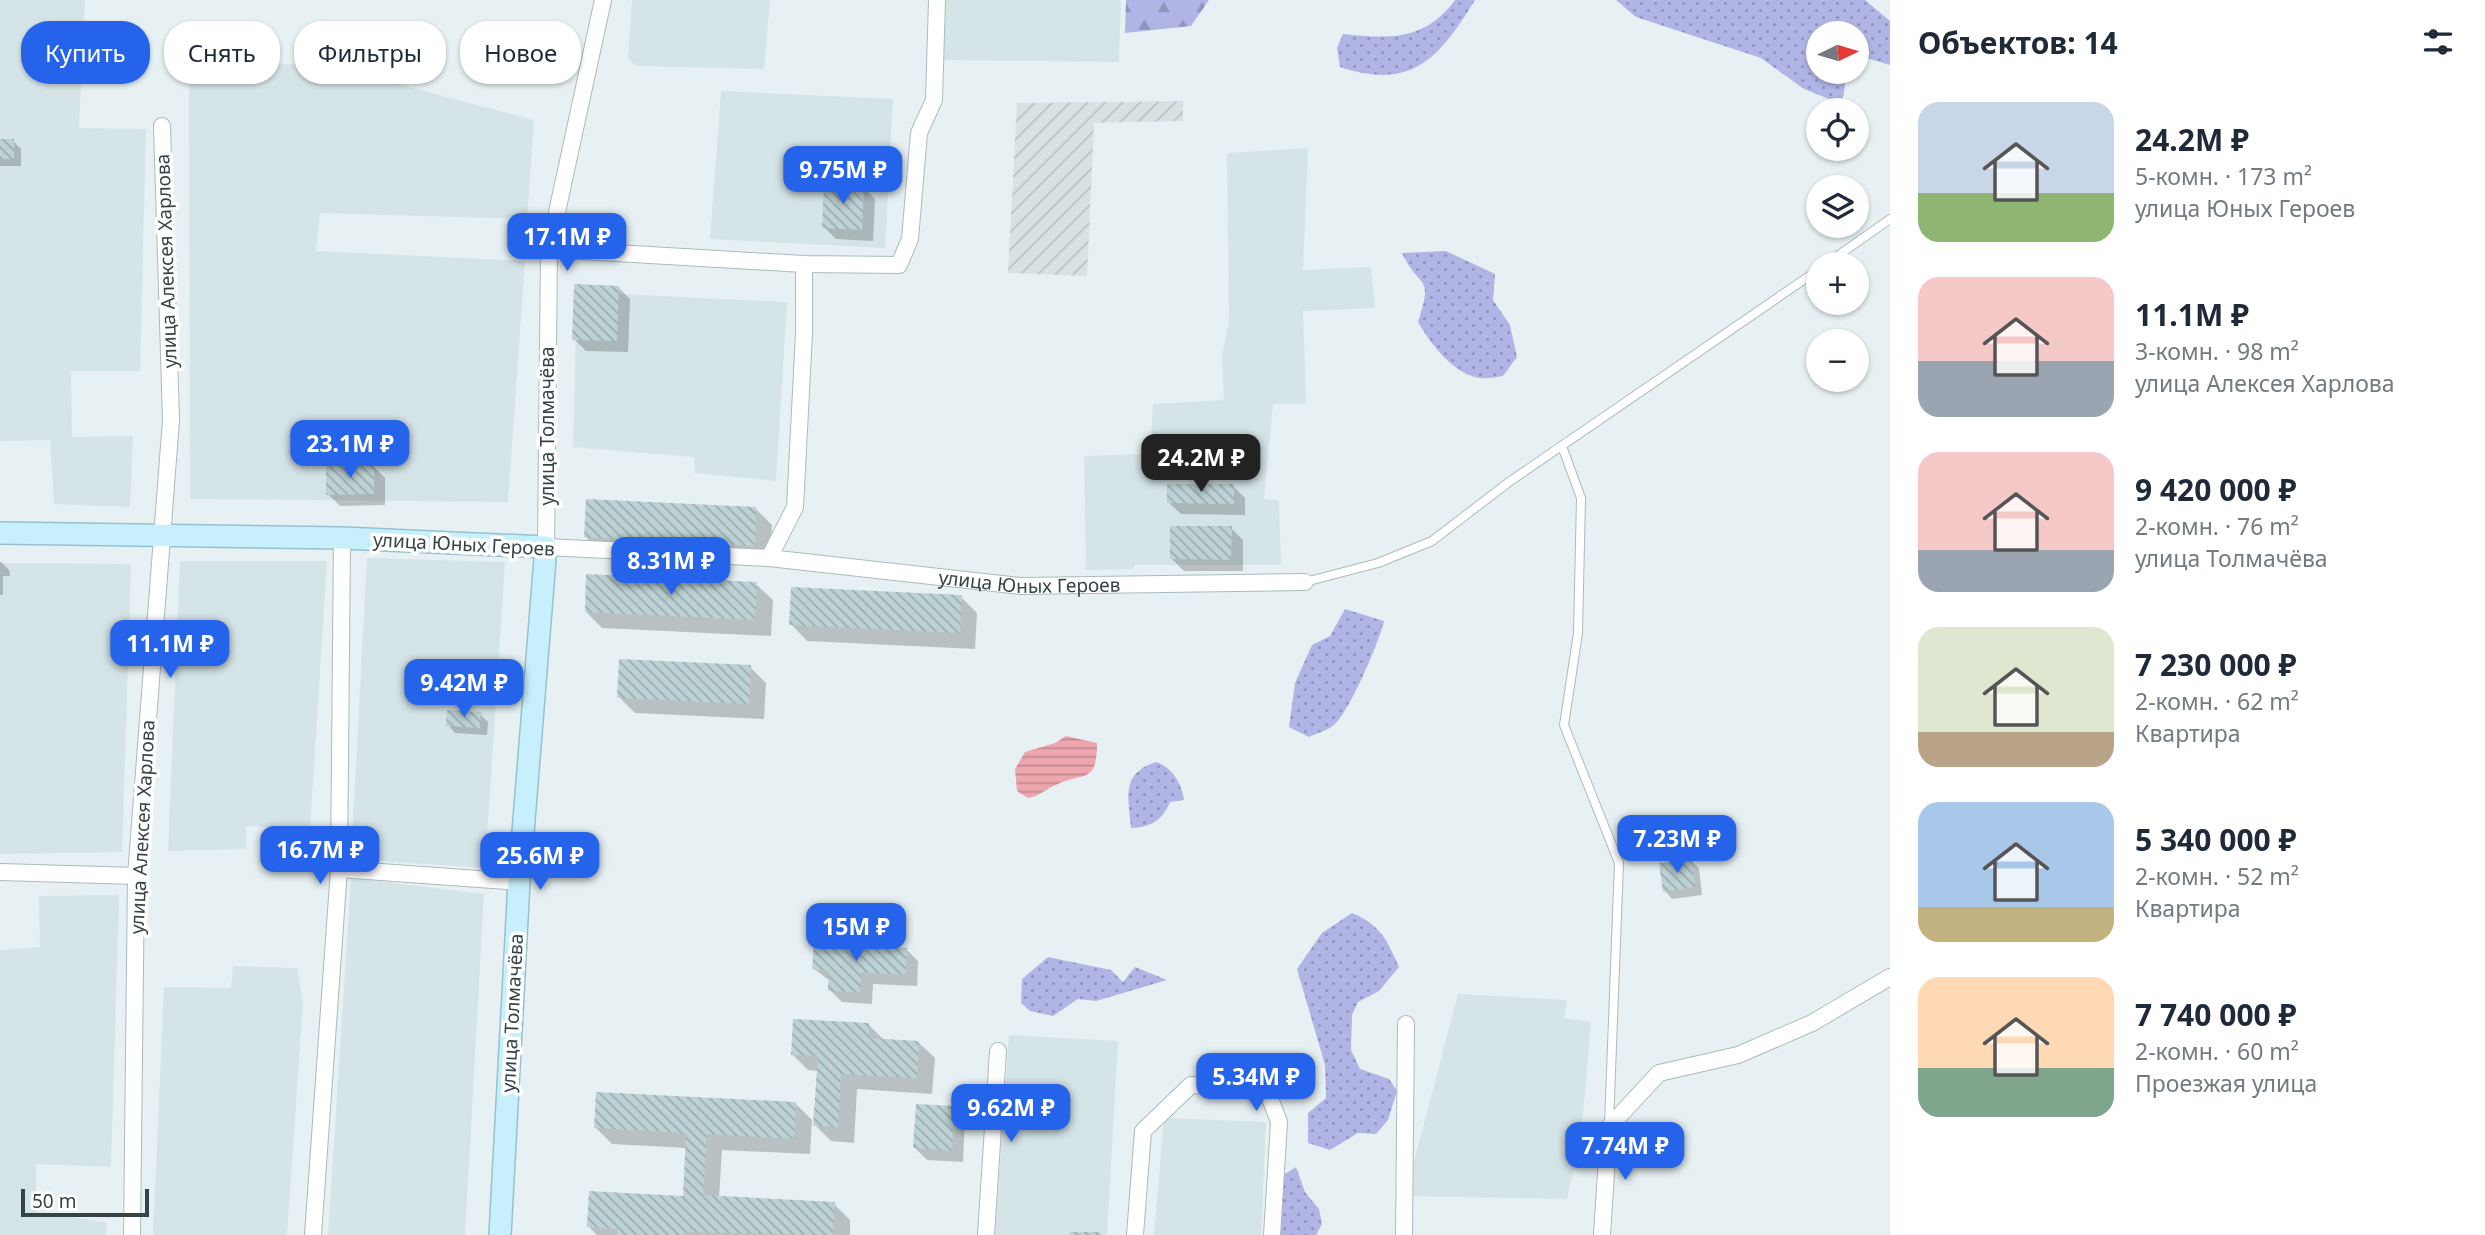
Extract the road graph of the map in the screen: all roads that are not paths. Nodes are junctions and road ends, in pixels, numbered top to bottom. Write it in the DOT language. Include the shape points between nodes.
graph roads {
  1 [pos="603,0"];
  2 [pos="937,0"];
  3 [pos="162,126"];
  4 [pos="1890,219"];
  5 [pos="549,249"];
  6 [pos="1843,252"];
  7 [pos="804,264"];
  8 [pos="1806,278"];
  9 [pos="1562,446"];
  10 [pos="0,533"];
  11 [pos="163,537"];
  12 [pos="342,538"];
  13 [pos="547,547"];
  14 [pos="769,558"];
  15 [pos="1305,582"];
  16 [pos="340,869"];
  17 [pos="0,872"];
  18 [pos="136,876"];
  19 [pos="519,883"];
  20 [pos="1890,977"];
  21 [pos="1406,1024"];
  22 [pos="998,1051"];
  23 [pos="1609,1127"];
  24 [pos="132,1235"];
  25 [pos="313,1235"];
  26 [pos="500,1235"];
  27 [pos="986,1235"];
  28 [pos="1135,1235"];
  29 [pos="1272,1235"];
  30 [pos="1404,1235"];
  31 [pos="1602,1235"];
  1 -- 5 [label="street, улица Толмачёва"];
  2 -- 7 [label="street" via="934,100 919,133 910,239 898,265"];
  3 -- 11 [label="street, улица Алексея Харлова" via="171,419"];
  4 -- 6 [label="lane"];
  5 -- 7 [label="street"];
  5 -- 13 [label="street, улица Толмачёва"];
  7 -- 14 [label="street" via="795,507"];
  8 -- 9 [label="lane"];
  9 -- 15 [label="lane" via="1432,541 1378,564"];
  9 -- 23 [label="lane" via="1581,498 1578,633 1564,725 1619,863"];
  10 -- 11 [label="street, улица Юных Героев"];
  11 -- 12 [label="street, улица Юных Героев"];
  11 -- 18 [label="street, улица Алексея Харлова"];
  12 -- 13 [label="street, улица Юных Героев"];
  12 -- 16 [label="street"];
  13 -- 14 [label="street, улица Юных Героев"];
  13 -- 19 [label="street, улица Толмачёва"];
  14 -- 15 [label="street, улица Юных Героев" via="1020,586"];
  16 -- 19 [label="street"];
  16 -- 25 [label="street"];
  17 -- 18 [label="street"];
  18 -- 24 [label="street, улица Алексея Харлова"];
  19 -- 26 [label="street, улица Толмачёва"];
  20 -- 23 [label="street" via="1812,1023 1738,1055 1659,1073"];
  21 -- 30 [label="street"];
  22 -- 27 [label="street"];
  23 -- 31 [label="street"];
  28 -- 29 [label="street" via="1143,1131 1191,1085 1266,1088 1279,1122"];
}
